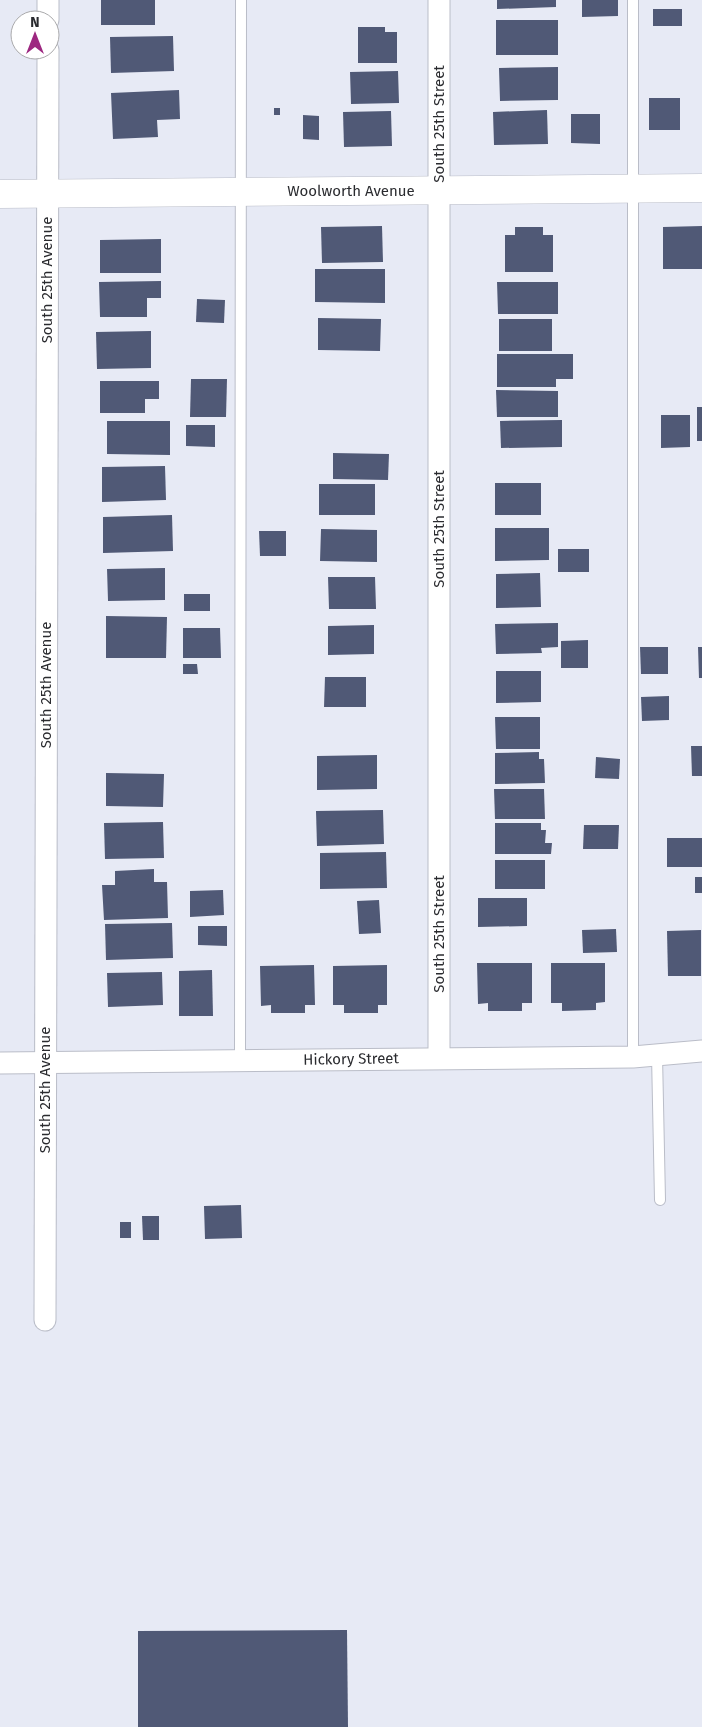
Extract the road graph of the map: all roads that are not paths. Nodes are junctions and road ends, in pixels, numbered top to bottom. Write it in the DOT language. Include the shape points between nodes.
graph roads {
  1 [pos="241,0"];
  2 [pos="439,0"];
  3 [pos="633,0"];
  4 [pos="48,60"];
  5 [pos="702,188"];
  6 [pos="632,189"];
  7 [pos="439,191"];
  8 [pos="241,192"];
  9 [pos="0,194"];
  10 [pos="47,194"];
  11 [pos="702,1051"];
  12 [pos="657,1055"];
  13 [pos="633,1057"];
  14 [pos="439,1058"];
  15 [pos="240,1060"];
  16 [pos="0,1063"];
  17 [pos="45,1063"];
  18 [pos="660,1200"];
  19 [pos="45,1320"];
  1 -- 8 [label="lane"];
  2 -- 7 [label="street, South 25th Street"];
  3 -- 6 [label="lane"];
  4 -- 10 [label="street, South 25th Avenue"];
  5 -- 6 [label="street, Woolworth Avenue"];
  6 -- 7 [label="street, Woolworth Avenue"];
  6 -- 13 [label="lane"];
  7 -- 8 [label="street, Woolworth Avenue"];
  7 -- 14 [label="street, South 25th Street"];
  8 -- 10 [label="street, Woolworth Avenue"];
  8 -- 15 [label="lane"];
  9 -- 10 [label="street, Woolworth Avenue"];
  10 -- 17 [label="street, South 25th Avenue"];
  11 -- 12 [label="street, Hickory Street"];
  12 -- 13 [label="street, Hickory Street"];
  12 -- 18 [label="lane"];
  13 -- 14 [label="street, Hickory Street"];
  14 -- 15 [label="street, Hickory Street"];
  15 -- 17 [label="street, Hickory Street"];
  16 -- 17 [label="street, Hickory Street"];
  17 -- 19 [label="street, South 25th Avenue"];
}
